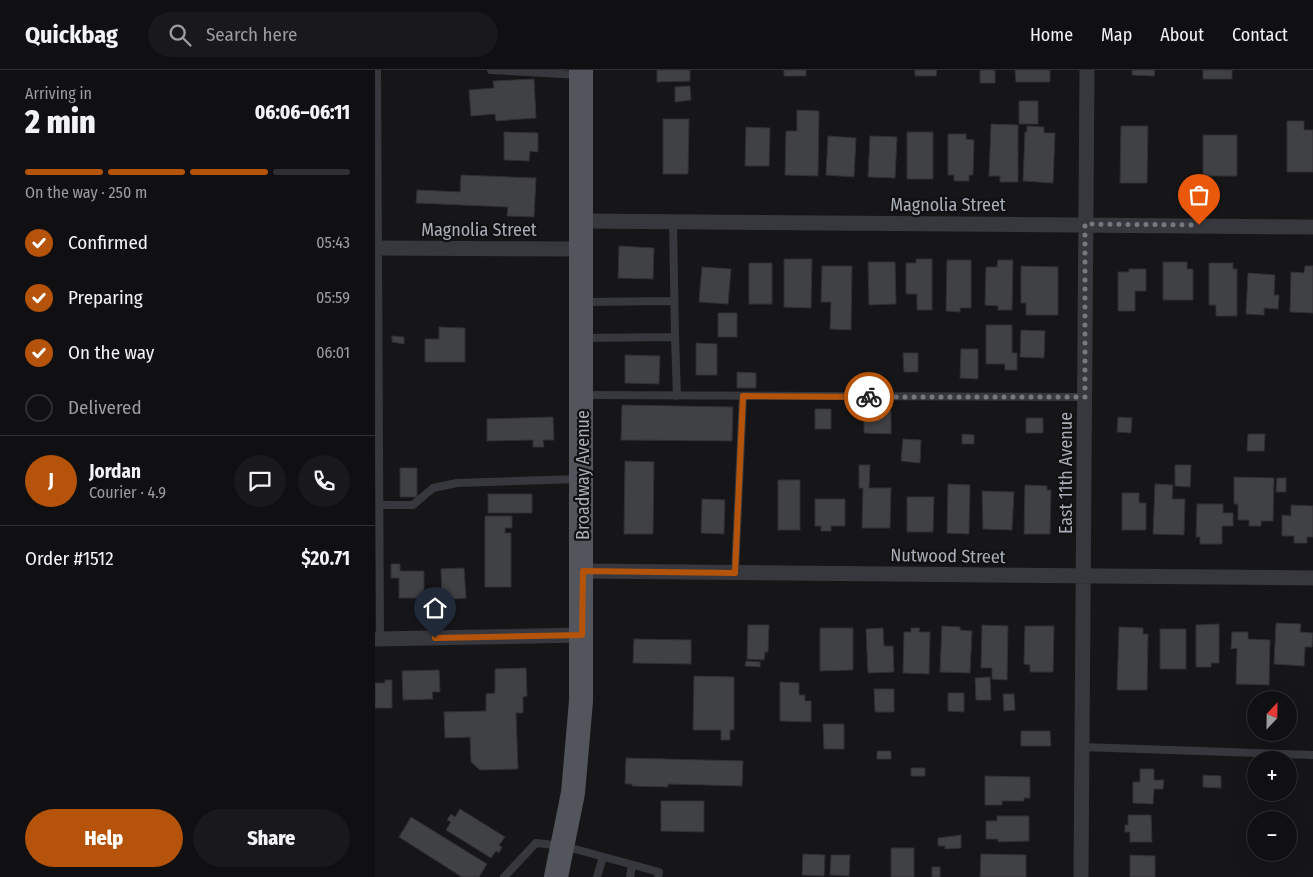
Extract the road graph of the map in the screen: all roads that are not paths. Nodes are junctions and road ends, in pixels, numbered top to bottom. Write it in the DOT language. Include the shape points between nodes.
graph roads {
  1 [pos="377,70"];
  2 [pos="491,70"];
  3 [pos="1087,70"];
  4 [pos="581,72"];
  5 [pos="582,221"];
  6 [pos="673,222"];
  7 [pos="1085,224"];
  8 [pos="1313,226"];
  9 [pos="377,248"];
  10 [pos="582,249"];
  11 [pos="674,301"];
  12 [pos="583,302"];
  13 [pos="675,337"];
  14 [pos="582,338"];
  15 [pos="583,395"];
  16 [pos="677,396"];
  17 [pos="743,396"];
  18 [pos="1085,397"];
  19 [pos="583,479"];
  20 [pos="380,505"];
  21 [pos="583,571"];
  22 [pos="735,573"];
  23 [pos="1084,576"];
  24 [pos="1313,578"];
  25 [pos="582,635"];
  26 [pos="377,639"];
  27 [pos="1082,747"];
  28 [pos="1313,755"];
  29 [pos="564,846"];
  30 [pos="603,857"];
  31 [pos="632,865"];
  32 [pos="504,877"];
  33 [pos="556,877"];
  34 [pos="597,877"];
  35 [pos="630,877"];
  36 [pos="658,877"];
  37 [pos="1081,877"];
  1 -- 9 [label="lane"];
  2 -- 4 [label="lane"];
  3 -- 7 [label="street, East 11th Avenue"];
  4 -- 5 [label="main road, Broadway Avenue"];
  5 -- 6 [label="street, Magnolia Street"];
  5 -- 10 [label="main road, Broadway Avenue"];
  6 -- 7 [label="street, Magnolia Street"];
  6 -- 11 [label="lane"];
  7 -- 8 [label="street, Magnolia Street"];
  7 -- 18 [label="street, East 11th Avenue"];
  9 -- 10 [label="street, Magnolia Street"];
  9 -- 20 [label="lane"];
  10 -- 12 [label="main road, Broadway Avenue"];
  11 -- 12 [label="lane"];
  11 -- 13 [label="lane"];
  12 -- 14 [label="main road, Broadway Avenue"];
  13 -- 14 [label="lane"];
  13 -- 16 [label="lane"];
  14 -- 15 [label="main road, Broadway Avenue"];
  15 -- 16 [label="lane"];
  15 -- 19 [label="main road, Broadway Avenue"];
  16 -- 17 [label="lane"];
  17 -- 18 [label="lane"];
  17 -- 22 [label="lane"];
  18 -- 23 [label="street, East 11th Avenue"];
  19 -- 20 [label="lane" via="457,483 433,488 413,505"];
  19 -- 21 [label="main road, Broadway Avenue"];
  20 -- 26 [label="lane"];
  21 -- 22 [label="street, Nutwood Street"];
  21 -- 25 [label="main road, Broadway Avenue"];
  22 -- 23 [label="street, Nutwood Street"];
  23 -- 24 [label="street, Nutwood Street"];
  23 -- 27 [label="street, East 11th Avenue"];
  25 -- 26 [label="street"];
  25 -- 29 [label="main road, Broadway Avenue" via="577,762"];
  27 -- 28 [label="lane"];
  27 -- 37 [label="street, East 11th Avenue"];
  29 -- 30 [label="lane"];
  29 -- 32 [label="lane" via="536,843"];
  29 -- 33 [label="main road, Broadway Avenue"];
  30 -- 31 [label="lane"];
  30 -- 34 [label="lane"];
  31 -- 35 [label="lane"];
  31 -- 36 [label="lane" via="659,872"];
}
